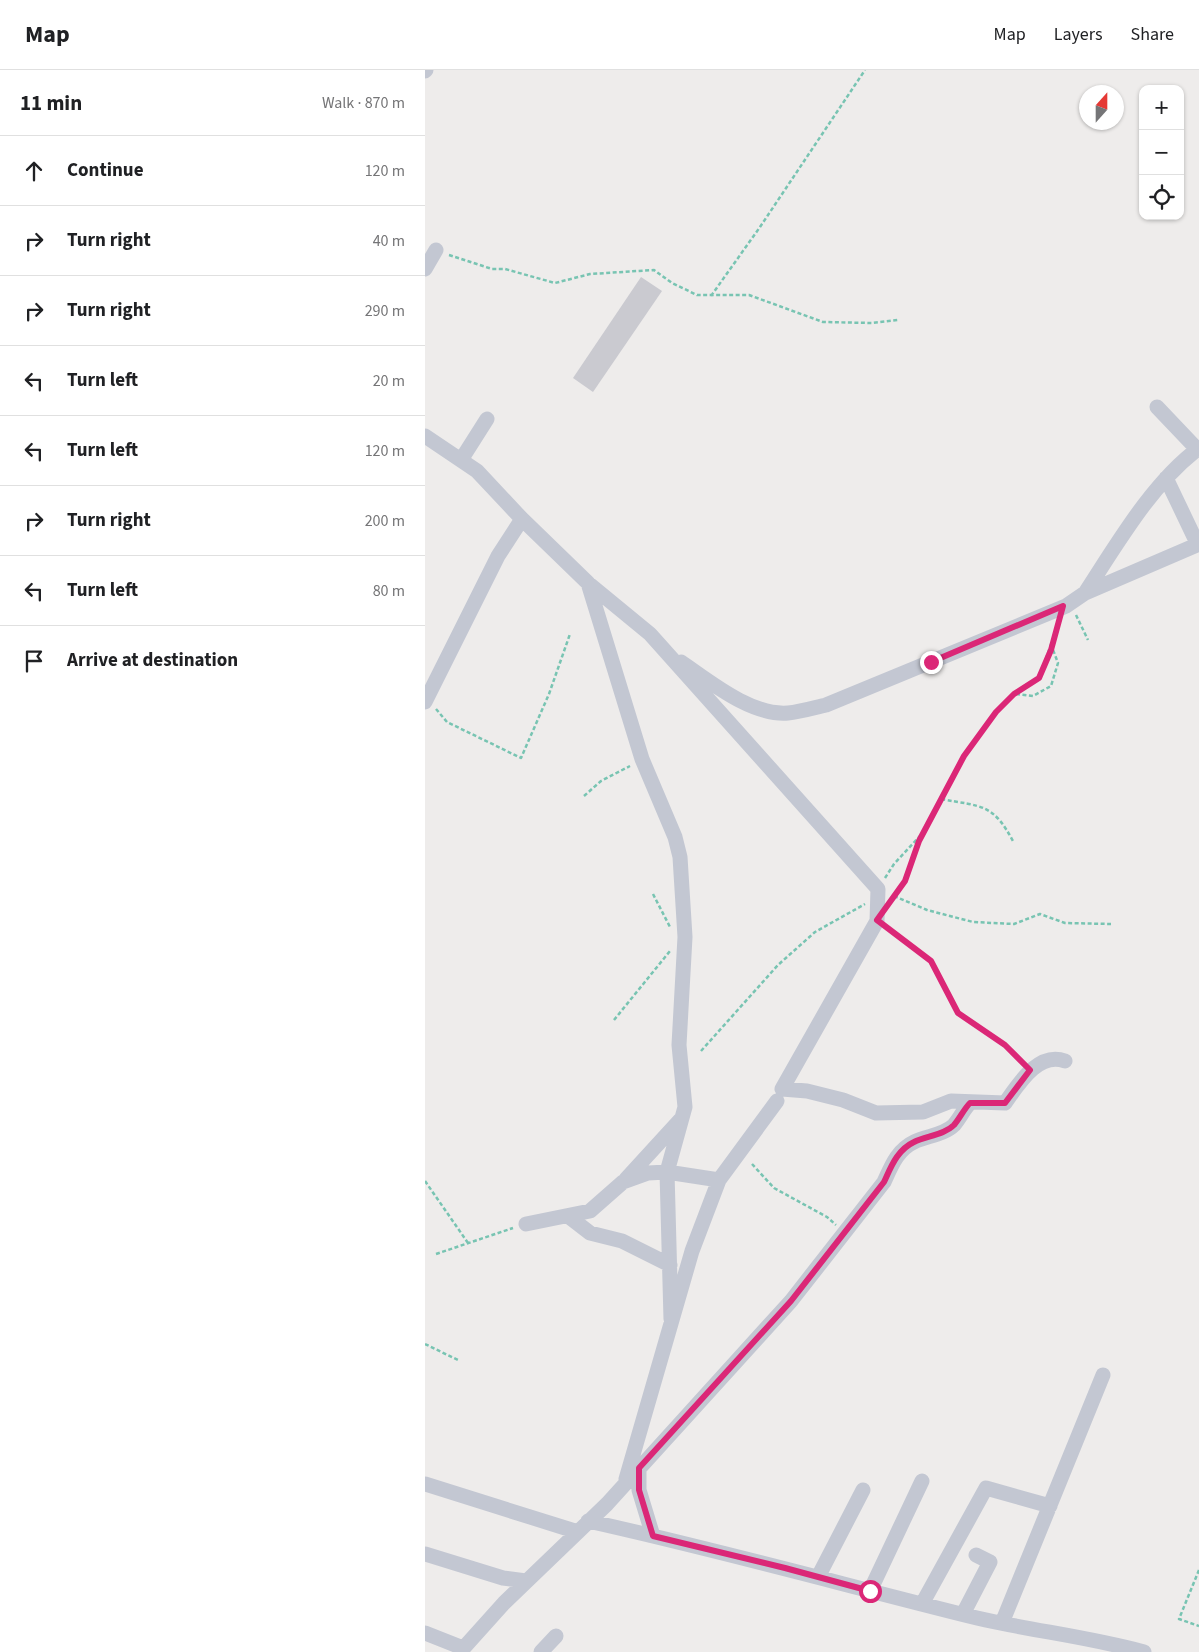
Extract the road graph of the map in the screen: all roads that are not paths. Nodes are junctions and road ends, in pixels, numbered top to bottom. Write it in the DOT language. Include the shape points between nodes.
graph roads {
  1 [pos="1157,407"];
  2 [pos="487,419"];
  3 [pos="425,436"];
  4 [pos="1198,448"];
  5 [pos="461,460"];
  6 [pos="1166,478"];
  7 [pos="522,519"];
  8 [pos="1198,545"];
  9 [pos="588,582"];
  10 [pos="1085,593"];
  11 [pos="663,650"];
  12 [pos="426,700"];
  13 [pos="1065,1060"];
  14 [pos="777,1101"];
  15 [pos="970,1103"];
  16 [pos="681,1119"];
  17 [pos="667,1172"];
  18 [pos="719,1180"];
  19 [pos="623,1182"];
  20 [pos="567,1216"];
  21 [pos="526,1224"];
  22 [pos="670,1264"];
  23 [pos="671,1319"];
  24 [pos="1103,1375"];
  25 [pos="639,1468"];
  26 [pos="922,1481"];
  27 [pos="625,1483"];
  28 [pos="425,1484"];
  29 [pos="863,1490"];
  30 [pos="1050,1506"];
  31 [pos="583,1526"];
  32 [pos="653,1536"];
  33 [pos="425,1554"];
  34 [pos="976,1555"];
  35 [pos="818,1577"];
  36 [pos="527,1581"];
  37 [pos="870,1591"];
  38 [pos="922,1604"];
  39 [pos="963,1614"];
  40 [pos="1002,1623"];
  41 [pos="425,1633"];
  42 [pos="556,1636"];
  43 [pos="461,1650"];
  44 [pos="541,1652"];
  45 [pos="1144,1652"];
  1 -- 4 [label="street"];
  2 -- 5 [label="street"];
  3 -- 5 [label="street"];
  4 -- 6 [label="street" via="1176,465"];
  5 -- 7 [label="street" via="477,471"];
  6 -- 8 [label="street"];
  6 -- 10 [label="street"];
  7 -- 9 [label="street"];
  7 -- 12 [label="street" via="498,556"];
  8 -- 10 [label="street"];
  9 -- 11 [label="street" via="650,634"];
  9 -- 16 [label="street" via="642,759 681,857 679,1045 685,1107"];
  10 -- 11 [label="street" via="1067,605 826,705 786,713 757,708 730,695"];
  11 -- 15 [label="street" via="878,893 877,920 782,1089 843,1100 876,1113 923,1112 951,1101"];
  13 -- 15 [label="street" via="1052,1059 1030,1070 1005,1103"];
  14 -- 18 [label="street"];
  15 -- 25 [label="street" via="953,1126 902,1150 884,1182 791,1301"];
  16 -- 17 [label="street"];
  16 -- 19 [label="street"];
  17 -- 18 [label="street"];
  17 -- 19 [label="street" via="648,1173"];
  17 -- 22 [label="street"];
  18 -- 23 [label="street"];
  19 -- 20 [label="street" via="590,1211"];
  20 -- 21 [label="street"];
  20 -- 22 [label="street" via="590,1233 622,1241"];
  22 -- 23 [label="street"];
  23 -- 27 [label="street"];
  24 -- 30 [label="street"];
  25 -- 27 [label="street"];
  25 -- 32 [label="street" via="639,1490"];
  26 -- 37 [label="street"];
  27 -- 31 [label="street"];
  28 -- 31 [label="street"];
  29 -- 35 [label="street"];
  30 -- 38 [label="street" via="986,1488"];
  30 -- 40 [label="street"];
  31 -- 32 [label="street"];
  31 -- 36 [label="street"];
  32 -- 35 [label="street"];
  33 -- 36 [label="street" via="503,1578"];
  34 -- 39 [label="street" via="990,1562"];
  35 -- 37 [label="street"];
  36 -- 43 [label="street"];
  37 -- 38 [label="street"];
  38 -- 39 [label="street"];
  39 -- 40 [label="street"];
  40 -- 45 [label="street"];
  41 -- 43 [label="street"];
  42 -- 44 [label="street"];
}
